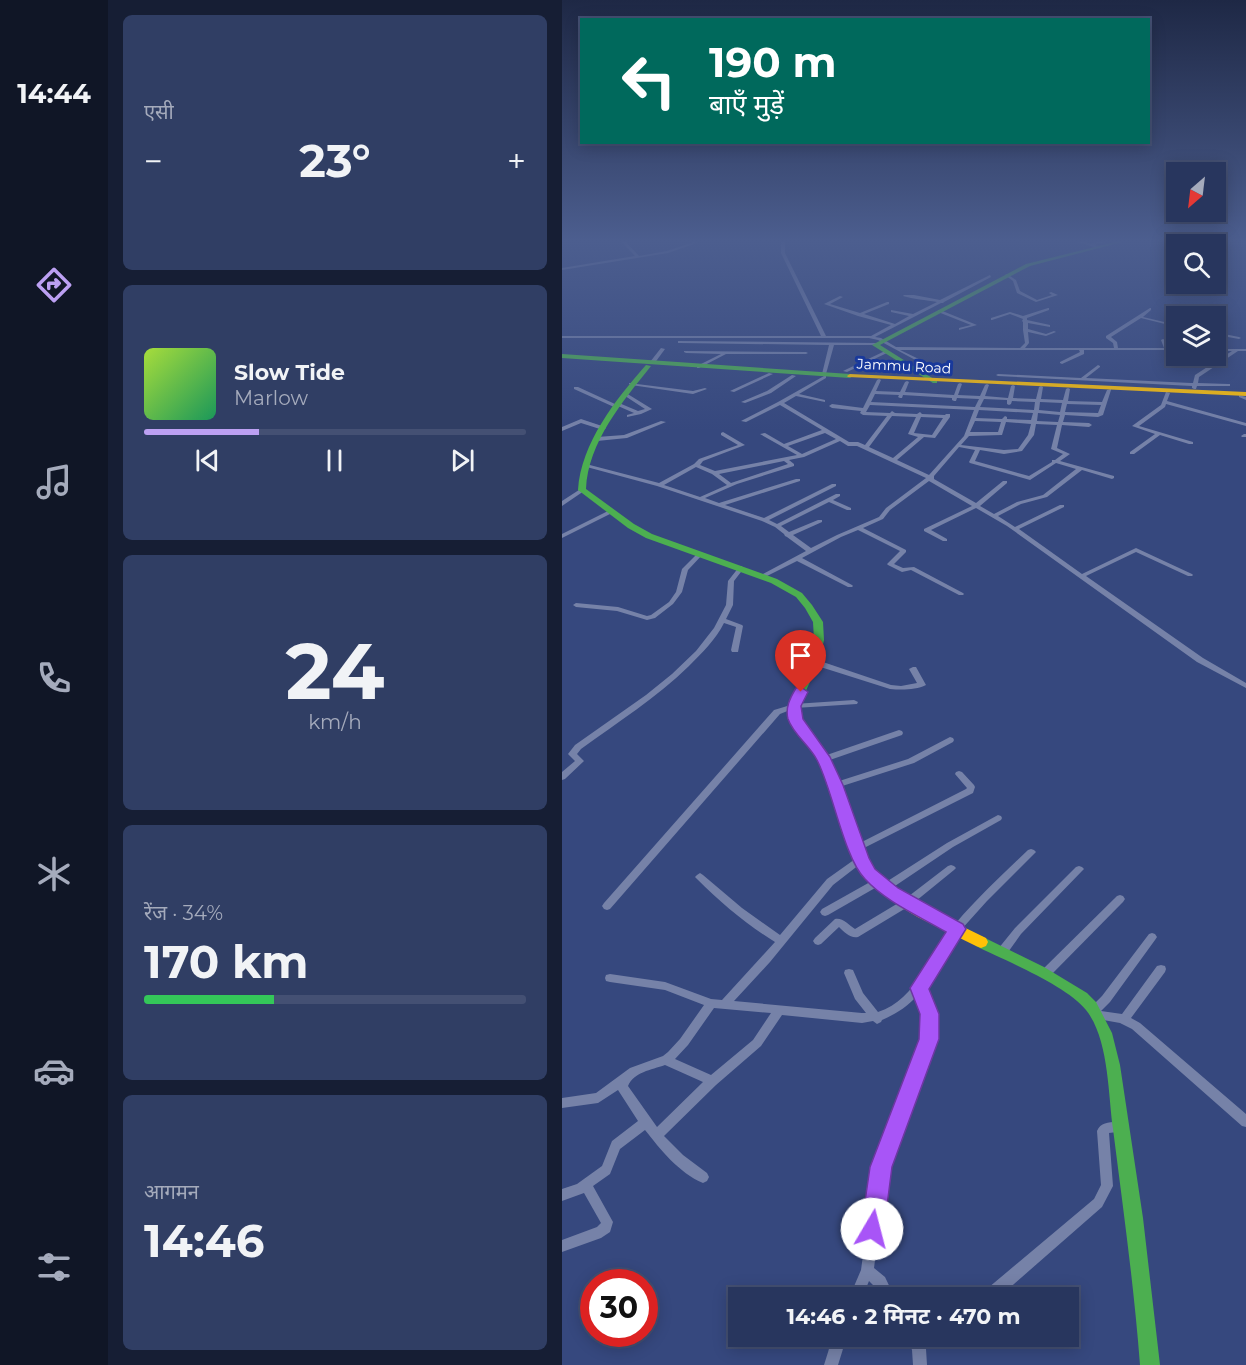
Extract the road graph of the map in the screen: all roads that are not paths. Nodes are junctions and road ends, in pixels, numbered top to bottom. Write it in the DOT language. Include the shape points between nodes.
graph roads {
  1 [pos="807,303"];
  2 [pos="829,303"];
  3 [pos="888,303"];
  4 [pos="931,303"];
  5 [pos="946,303"];
  6 [pos="947,303"];
  7 [pos="940,306"];
  8 [pos="1048,309"];
  9 [pos="1150,309"];
  10 [pos="892,310"];
  11 [pos="859,315"];
  12 [pos="914,316"];
  13 [pos="1140,317"];
  14 [pos="992,319"];
  15 [pos="1024,320"];
  16 [pos="1166,323"];
  17 [pos="895,326"];
  18 [pos="1048,326"];
  19 [pos="961,329"];
  20 [pos="1025,330"];
  21 [pos="1054,332"];
  22 [pos="1226,336"];
  23 [pos="562,337"];
  24 [pos="824,337"];
  25 [pos="1239,338"];
  26 [pos="609,340"];
  27 [pos="877,340"];
  28 [pos="1163,340"];
  29 [pos="562,342"];
  30 [pos="736,343"];
  31 [pos="832,343"];
  32 [pos="1166,348"];
  33 [pos="663,349"];
  34 [pos="1021,349"];
  35 [pos="1081,349"];
  36 [pos="1116,349"];
  37 [pos="890,350"];
  38 [pos="1166,350"];
  39 [pos="1226,350"];
  40 [pos="1237,350"];
  41 [pos="1246,350"];
  42 [pos="685,352"];
  43 [pos="728,352"];
  44 [pos="806,352"];
  45 [pos="562,358"];
  46 [pos="921,362"];
  47 [pos="1062,363"];
  48 [pos="650,364"];
  49 [pos="1098,366"];
  50 [pos="699,367"];
  51 [pos="845,371"];
  52 [pos="771,374"];
  53 [pos="998,375"];
  54 [pos="794,376"];
  55 [pos="824,376"];
  56 [pos="1026,379"];
  57 [pos="879,380"];
  58 [pos="907,381"];
  59 [pos="934,381"];
  60 [pos="1080,381"];
  61 [pos="631,384"];
  62 [pos="960,384"];
  63 [pos="987,385"];
  64 [pos="1228,385"];
  65 [pos="1013,386"];
  66 [pos="1041,387"];
  67 [pos="1193,387"];
  68 [pos="576,388"];
  69 [pos="1068,388"];
  70 [pos="705,389"];
  71 [pos="1109,390"];
  72 [pos="732,391"];
  73 [pos="874,392"];
  74 [pos="624,394"];
  75 [pos="794,394"];
  76 [pos="901,394"];
  77 [pos="928,395"];
  78 [pos="955,396"];
  79 [pos="1244,396"];
  80 [pos="982,398"];
  81 [pos="1167,398"];
  82 [pos="1011,399"];
  83 [pos="823,401"];
  84 [pos="1038,401"];
  85 [pos="743,402"];
  86 [pos="1066,402"];
  87 [pos="780,403"];
  88 [pos="869,403"];
  89 [pos="896,404"];
  90 [pos="1103,404"];
  91 [pos="617,405"];
  92 [pos="832,405"];
  93 [pos="924,405"];
  94 [pos="953,407"];
  95 [pos="979,408"];
  96 [pos="1008,409"];
  97 [pos="865,410"];
  98 [pos="1035,411"];
  99 [pos="1064,412"];
  100 [pos="639,413"];
  101 [pos="891,414"];
  102 [pos="629,416"];
  103 [pos="919,416"];
  104 [pos="974,419"];
  105 [pos="744,421"];
  106 [pos="1004,421"];
  107 [pos="663,422"];
  108 [pos="1032,422"];
  109 [pos="1062,423"];
  110 [pos="1246,424"];
  111 [pos="1089,425"];
  112 [pos="603,428"];
  113 [pos="562,429"];
  114 [pos="825,431"];
  115 [pos="722,434"];
  116 [pos="763,434"];
  117 [pos="968,434"];
  118 [pos="1157,435"];
  119 [pos="922,436"];
  120 [pos="597,439"];
  121 [pos="841,439"];
  122 [pos="1191,443"];
  123 [pos="786,446"];
  124 [pos="960,446"];
  125 [pos="866,448"];
  126 [pos="978,449"];
  127 [pos="1132,453"];
  128 [pos="802,456"];
  129 [pos="786,460"];
  130 [pos="1054,461"];
  131 [pos="893,462"];
  132 [pos="696,465"];
  133 [pos="586,466"];
  134 [pos="1081,468"];
  135 [pos="714,473"];
  136 [pos="1112,477"];
  137 [pos="930,478"];
  138 [pos="798,480"];
  139 [pos="1005,482"];
  140 [pos="660,485"];
  141 [pos="731,485"];
  142 [pos="834,485"];
  143 [pos="582,490"];
  144 [pos="838,495"];
  145 [pos="699,499"];
  146 [pos="829,500"];
  147 [pos="562,504"];
  148 [pos="720,505"];
  149 [pos="976,506"];
  150 [pos="1062,506"];
  151 [pos="849,509"];
  152 [pos="610,512"];
  153 [pos="994,516"];
  154 [pos="764,520"];
  155 [pos="820,521"];
  156 [pos="777,526"];
  157 [pos="859,528"];
  158 [pos="1015,529"];
  159 [pos="787,535"];
  160 [pos="562,536"];
  161 [pos="945,540"];
  162 [pos="810,551"];
  163 [pos="700,554"];
  164 [pos="796,558"];
  165 [pos="741,568"];
  166 [pos="1190,575"];
  167 [pos="763,576"];
  168 [pos="1082,576"];
  169 [pos="850,586"];
  170 [pos="961,594"];
  171 [pos="576,605"];
  172 [pos="723,620"];
  173 [pos="735,650"];
  174 [pos="814,662"];
  175 [pos="913,669"];
  176 [pos="1246,686"];
  177 [pos="854,702"];
  178 [pos="794,706"];
  179 [pos="899,733"];
  180 [pos="950,740"];
  181 [pos="824,759"];
  182 [pos="959,774"];
  183 [pos="562,777"];
  184 [pos="836,785"];
  185 [pos="998,818"];
  186 [pos="1031,852"];
  187 [pos="859,854"];
  188 [pos="951,868"];
  189 [pos="1079,869"];
  190 [pos="700,877"];
  191 [pos="882,884"];
  192 [pos="1120,898"];
  193 [pos="908,902"];
  194 [pos="607,906"];
  195 [pos="825,912"];
  196 [pos="957,929"];
  197 [pos="1152,937"];
  198 [pos="780,940"];
  199 [pos="818,941"];
  200 [pos="1002,952"];
  201 [pos="1161,969"];
  202 [pos="849,973"];
  203 [pos="1045,974"];
  204 [pos="610,978"];
  205 [pos="920,988"];
  206 [pos="711,1004"];
  207 [pos="724,1004"];
  208 [pos="779,1010"];
  209 [pos="1095,1013"];
  210 [pos="877,1018"];
  211 [pos="1124,1020"];
  212 [pos="665,1060"];
  213 [pos="624,1079"];
  214 [pos="712,1081"];
  215 [pos="562,1103"];
  216 [pos="646,1122"];
  217 [pos="1246,1122"];
  218 [pos="1121,1127"];
  219 [pos="657,1135"];
  220 [pos="703,1177"];
  221 [pos="586,1185"];
  222 [pos="562,1195"];
  223 [pos="562,1246"];
  224 [pos="866,1270"];
  225 [pos="859,1287"];
  226 [pos="883,1287"];
  227 [pos="1000,1287"];
  228 [pos="837,1347"];
  229 [pos="918,1347"];
  230 [pos="831,1365"];
  231 [pos="920,1365"];
  232 [pos="1150,1365"];
  1 -- 24 [label="street"];
  2 -- 11 [label="street" via="826,304"];
  3 -- 11 [label="street"];
  4 -- 7 [label="street"];
  5 -- 7 [label="street"];
  6 -- 7 [label="street"];
  7 -- 12 [label="street"];
  7 -- 19 [label="street" via="975,324"];
  7 -- 27 [label="street"];
  8 -- 15 [label="street"];
  9 -- 13 [label="street"];
  10 -- 12 [label="street"];
  11 -- 17 [label="street"];
  12 -- 17 [label="street"];
  13 -- 16 [label="street"];
  13 -- 36 [label="street" via="1108,337 1115,342"];
  14 -- 15 [label="street" via="1010,314"];
  15 -- 18 [label="street"];
  15 -- 20 [label="street"];
  17 -- 27 [label="street"];
  20 -- 21 [label="street" via="1046,336"];
  20 -- 34 [label="street" via="1027,343"];
  22 -- 25 [label="street"];
  23 -- 26 [label="street"];
  24 -- 26 [label="street"];
  24 -- 27 [label="street"];
  26 -- 29 [label="street"];
  26 -- 30 [label="street"];
  27 -- 31 [label="street"];
  27 -- 37 [label="street" via="876,346"];
  28 -- 32 [label="street"];
  30 -- 31 [label="street"];
  30 -- 43 [label="street"];
  31 -- 55 [label="street"];
  33 -- 48 [label="street"];
  34 -- 35 [label="street"];
  34 -- 37 [label="street"];
  35 -- 36 [label="street"];
  35 -- 47 [label="street" via="1082,353"];
  36 -- 38 [label="street"];
  37 -- 46 [label="street"];
  37 -- 51 [label="street"];
  37 -- 59 [label="street"];
  39 -- 40 [label="street"];
  40 -- 41 [label="street"];
  40 -- 67 [label="street" via="1197,376"];
  42 -- 43 [label="street"];
  43 -- 44 [label="street"];
  43 -- 50 [label="street"];
  45 -- 48 [label="street"];
  48 -- 50 [label="street"];
  48 -- 52 [label="street, Jammu Road"];
  48 -- 61 [label="street"];
  49 -- 60 [label="street"];
  50 -- 55 [label="street"];
  52 -- 54 [label="street, Jammu Road"];
  52 -- 72 [label="street"];
  53 -- 56 [label="street"];
  54 -- 55 [label="street, Jammu Road"];
  54 -- 85 [label="street"];
  55 -- 57 [label="street, Jammu Road"];
  55 -- 59 [label="street"];
  55 -- 75 [label="street"];
  56 -- 59 [label="street"];
  56 -- 60 [label="street"];
  57 -- 58 [label="street, Jammu Road"];
  57 -- 73 [label="street"];
  58 -- 59 [label="street, Jammu Road"];
  58 -- 76 [label="street"];
  59 -- 62 [label="street, Jammu Road"];
  59 -- 77 [label="street"];
  60 -- 67 [label="street"];
  61 -- 70 [label="street" via="693,393"];
  61 -- 74 [label="street"];
  62 -- 63 [label="street, Jammu Road"];
  62 -- 78 [label="street"];
  63 -- 65 [label="street, Jammu Road"];
  63 -- 80 [label="street"];
  64 -- 67 [label="street"];
  65 -- 66 [label="street, Jammu Road"];
  65 -- 82 [label="street"];
  66 -- 69 [label="street, Jammu Road"];
  66 -- 84 [label="street"];
  67 -- 79 [label="street"];
  68 -- 91 [label="street"];
  69 -- 71 [label="street, Jammu Road"];
  69 -- 86 [label="street"];
  71 -- 81 [label="street, Jammu Road"];
  71 -- 90 [label="street"];
  73 -- 76 [label="street"];
  73 -- 88 [label="street"];
  74 -- 91 [label="street"];
  74 -- 100 [label="street" via="649,409"];
  75 -- 83 [label="street"];
  75 -- 87 [label="street"];
  76 -- 77 [label="street"];
  76 -- 89 [label="street"];
  77 -- 78 [label="street"];
  77 -- 93 [label="street"];
  78 -- 80 [label="street"];
  78 -- 94 [label="street"];
  79 -- 81 [label="street, Jammu Road"];
  80 -- 82 [label="street"];
  80 -- 95 [label="street"];
  81 -- 110 [label="street"];
  81 -- 118 [label="street" via="1135,426"];
  82 -- 84 [label="street"];
  82 -- 96 [label="street"];
  84 -- 86 [label="street"];
  84 -- 98 [label="street"];
  86 -- 90 [label="street"];
  86 -- 99 [label="street"];
  87 -- 105 [label="street"];
  87 -- 114 [label="street"];
  88 -- 89 [label="street"];
  88 -- 97 [label="street"];
  89 -- 93 [label="street"];
  89 -- 101 [label="street"];
  90 -- 99 [label="street" via="1100,414"];
  91 -- 100 [label="street"];
  91 -- 112 [label="street"];
  92 -- 97 [label="street"];
  93 -- 94 [label="street"];
  93 -- 103 [label="street"];
  94 -- 95 [label="street"];
  95 -- 96 [label="street"];
  95 -- 104 [label="street"];
  96 -- 98 [label="street"];
  96 -- 106 [label="street"];
  97 -- 101 [label="street" via="864,413"];
  98 -- 99 [label="street"];
  98 -- 108 [label="street"];
  99 -- 109 [label="street"];
  100 -- 102 [label="street"];
  101 -- 103 [label="street"];
  101 -- 125 [label="street"];
  103 -- 119 [label="street" via="911,434"];
  103 -- 119 [label="street" via="948,415 934,437"];
  104 -- 106 [label="street"];
  104 -- 117 [label="street"];
  106 -- 108 [label="street"];
  106 -- 117 [label="street" via="1000,435"];
  107 -- 120 [label="street" via="625,437"];
  108 -- 109 [label="street"];
  108 -- 126 [label="street" via="1030,437 1020,450"];
  109 -- 111 [label="street"];
  109 -- 130 [label="street" via="1054,449 1067,454"];
  112 -- 113 [label="street" via="581,421"];
  112 -- 120 [label="street"];
  114 -- 121 [label="street"];
  114 -- 123 [label="street"];
  115 -- 132 [label="street" via="742,445"];
  116 -- 123 [label="street"];
  117 -- 124 [label="street"];
  118 -- 122 [label="street"];
  118 -- 127 [label="street"];
  119 -- 131 [label="street"];
  120 -- 133 [label="street"];
  121 -- 125 [label="street"];
  121 -- 128 [label="street"];
  123 -- 128 [label="street"];
  124 -- 126 [label="street"];
  124 -- 137 [label="street"];
  125 -- 131 [label="street"];
  126 -- 130 [label="street" via="972,462 1030,478"];
  128 -- 129 [label="street"];
  129 -- 135 [label="street"];
  129 -- 141 [label="street" via="792,465"];
  130 -- 134 [label="street"];
  131 -- 137 [label="street"];
  132 -- 135 [label="street"];
  132 -- 140 [label="street"];
  133 -- 140 [label="street"];
  133 -- 143 [label="street"];
  134 -- 136 [label="street"];
  134 -- 153 [label="street" via="1045,496"];
  135 -- 141 [label="street"];
  137 -- 149 [label="street"];
  137 -- 157 [label="street" via="881,518"];
  138 -- 148 [label="street"];
  139 -- 149 [label="street"];
  140 -- 145 [label="street"];
  141 -- 145 [label="street"];
  142 -- 154 [label="street"];
  143 -- 147 [label="street"];
  143 -- 152 [label="street"];
  144 -- 146 [label="street"];
  145 -- 148 [label="street"];
  146 -- 151 [label="street"];
  146 -- 156 [label="street"];
  148 -- 154 [label="street"];
  149 -- 153 [label="street"];
  149 -- 161 [label="street" via="926,530"];
  150 -- 158 [label="street"];
  152 -- 160 [label="street"];
  152 -- 163 [label="street" via="649,536"];
  153 -- 158 [label="street"];
  154 -- 156 [label="street"];
  155 -- 159 [label="street"];
  156 -- 159 [label="street"];
  157 -- 162 [label="street"];
  157 -- 170 [label="street" via="904,551 890,564 901,570 912,568"];
  158 -- 168 [label="street"];
  159 -- 162 [label="street"];
  162 -- 164 [label="street"];
  163 -- 165 [label="street"];
  163 -- 171 [label="street" via="686,567 679,592 671,603 653,617"];
  164 -- 167 [label="street"];
  164 -- 169 [label="street"];
  165 -- 167 [label="street"];
  165 -- 172 [label="street" via="731,581 732,598"];
  166 -- 168 [label="street" via="1136,550"];
  167 -- 174 [label="street" via="799,596 818,622"];
  168 -- 176 [label="street" via="1211,668"];
  172 -- 173 [label="street" via="739,626"];
  172 -- 183 [label="street" via="692,661 578,747 572,754 580,761"];
  174 -- 175 [label="street" via="901,688 923,684"];
  174 -- 178 [label="street"];
  177 -- 178 [label="street"];
  178 -- 181 [label="street" via="796,720"];
  178 -- 194 [label="street" via="775,713"];
  179 -- 181 [label="street"];
  180 -- 184 [label="street" via="911,761"];
  181 -- 184 [label="street"];
  182 -- 187 [label="street" via="971,787 969,792"];
  184 -- 187 [label="street"];
  185 -- 191 [label="street"];
  186 -- 196 [label="street"];
  187 -- 191 [label="street" via="870,874"];
  187 -- 198 [label="street"];
  188 -- 193 [label="street"];
  189 -- 200 [label="street"];
  190 -- 198 [label="street" via="741,915"];
  191 -- 193 [label="street"];
  191 -- 195 [label="street"];
  192 -- 203 [label="street"];
  193 -- 196 [label="street"];
  193 -- 199 [label="street" via="854,934 838,922"];
  196 -- 200 [label="street"];
  196 -- 205 [label="street"];
  197 -- 209 [label="street"];
  198 -- 207 [label="street"];
  200 -- 203 [label="street"];
  201 -- 211 [label="street"];
  202 -- 210 [label="street" via="859,996"];
  203 -- 209 [label="street" via="1081,996"];
  204 -- 206 [label="street" via="665,986"];
  205 -- 210 [label="street"];
  205 -- 224 [label="street" via="930,1014 929,1039 881,1167"];
  206 -- 207 [label="street"];
  206 -- 212 [label="street"];
  207 -- 208 [label="street"];
  208 -- 210 [label="street"];
  208 -- 214 [label="street" via="757,1043"];
  209 -- 211 [label="street"];
  209 -- 218 [label="street" via="1103,1034"];
  211 -- 217 [label="street" via="1136,1026"];
  212 -- 213 [label="street" via="640,1068"];
  212 -- 214 [label="street"];
  213 -- 215 [label="street" via="598,1098"];
  213 -- 216 [label="street" via="622,1088"];
  214 -- 219 [label="street"];
  216 -- 219 [label="street"];
  216 -- 221 [label="street" via="618,1143 608,1167"];
  218 -- 227 [label="street" via="1103,1131 1106,1186 1098,1203"];
  218 -- 232 [label="street"];
  219 -- 220 [label="street" via="681,1163"];
  221 -- 222 [label="street"];
  221 -- 223 [label="street" via="607,1222 606,1228"];
  224 -- 225 [label="street"];
  224 -- 226 [label="street"];
  228 -- 230 [label="street"];
  229 -- 231 [label="street"];
}
